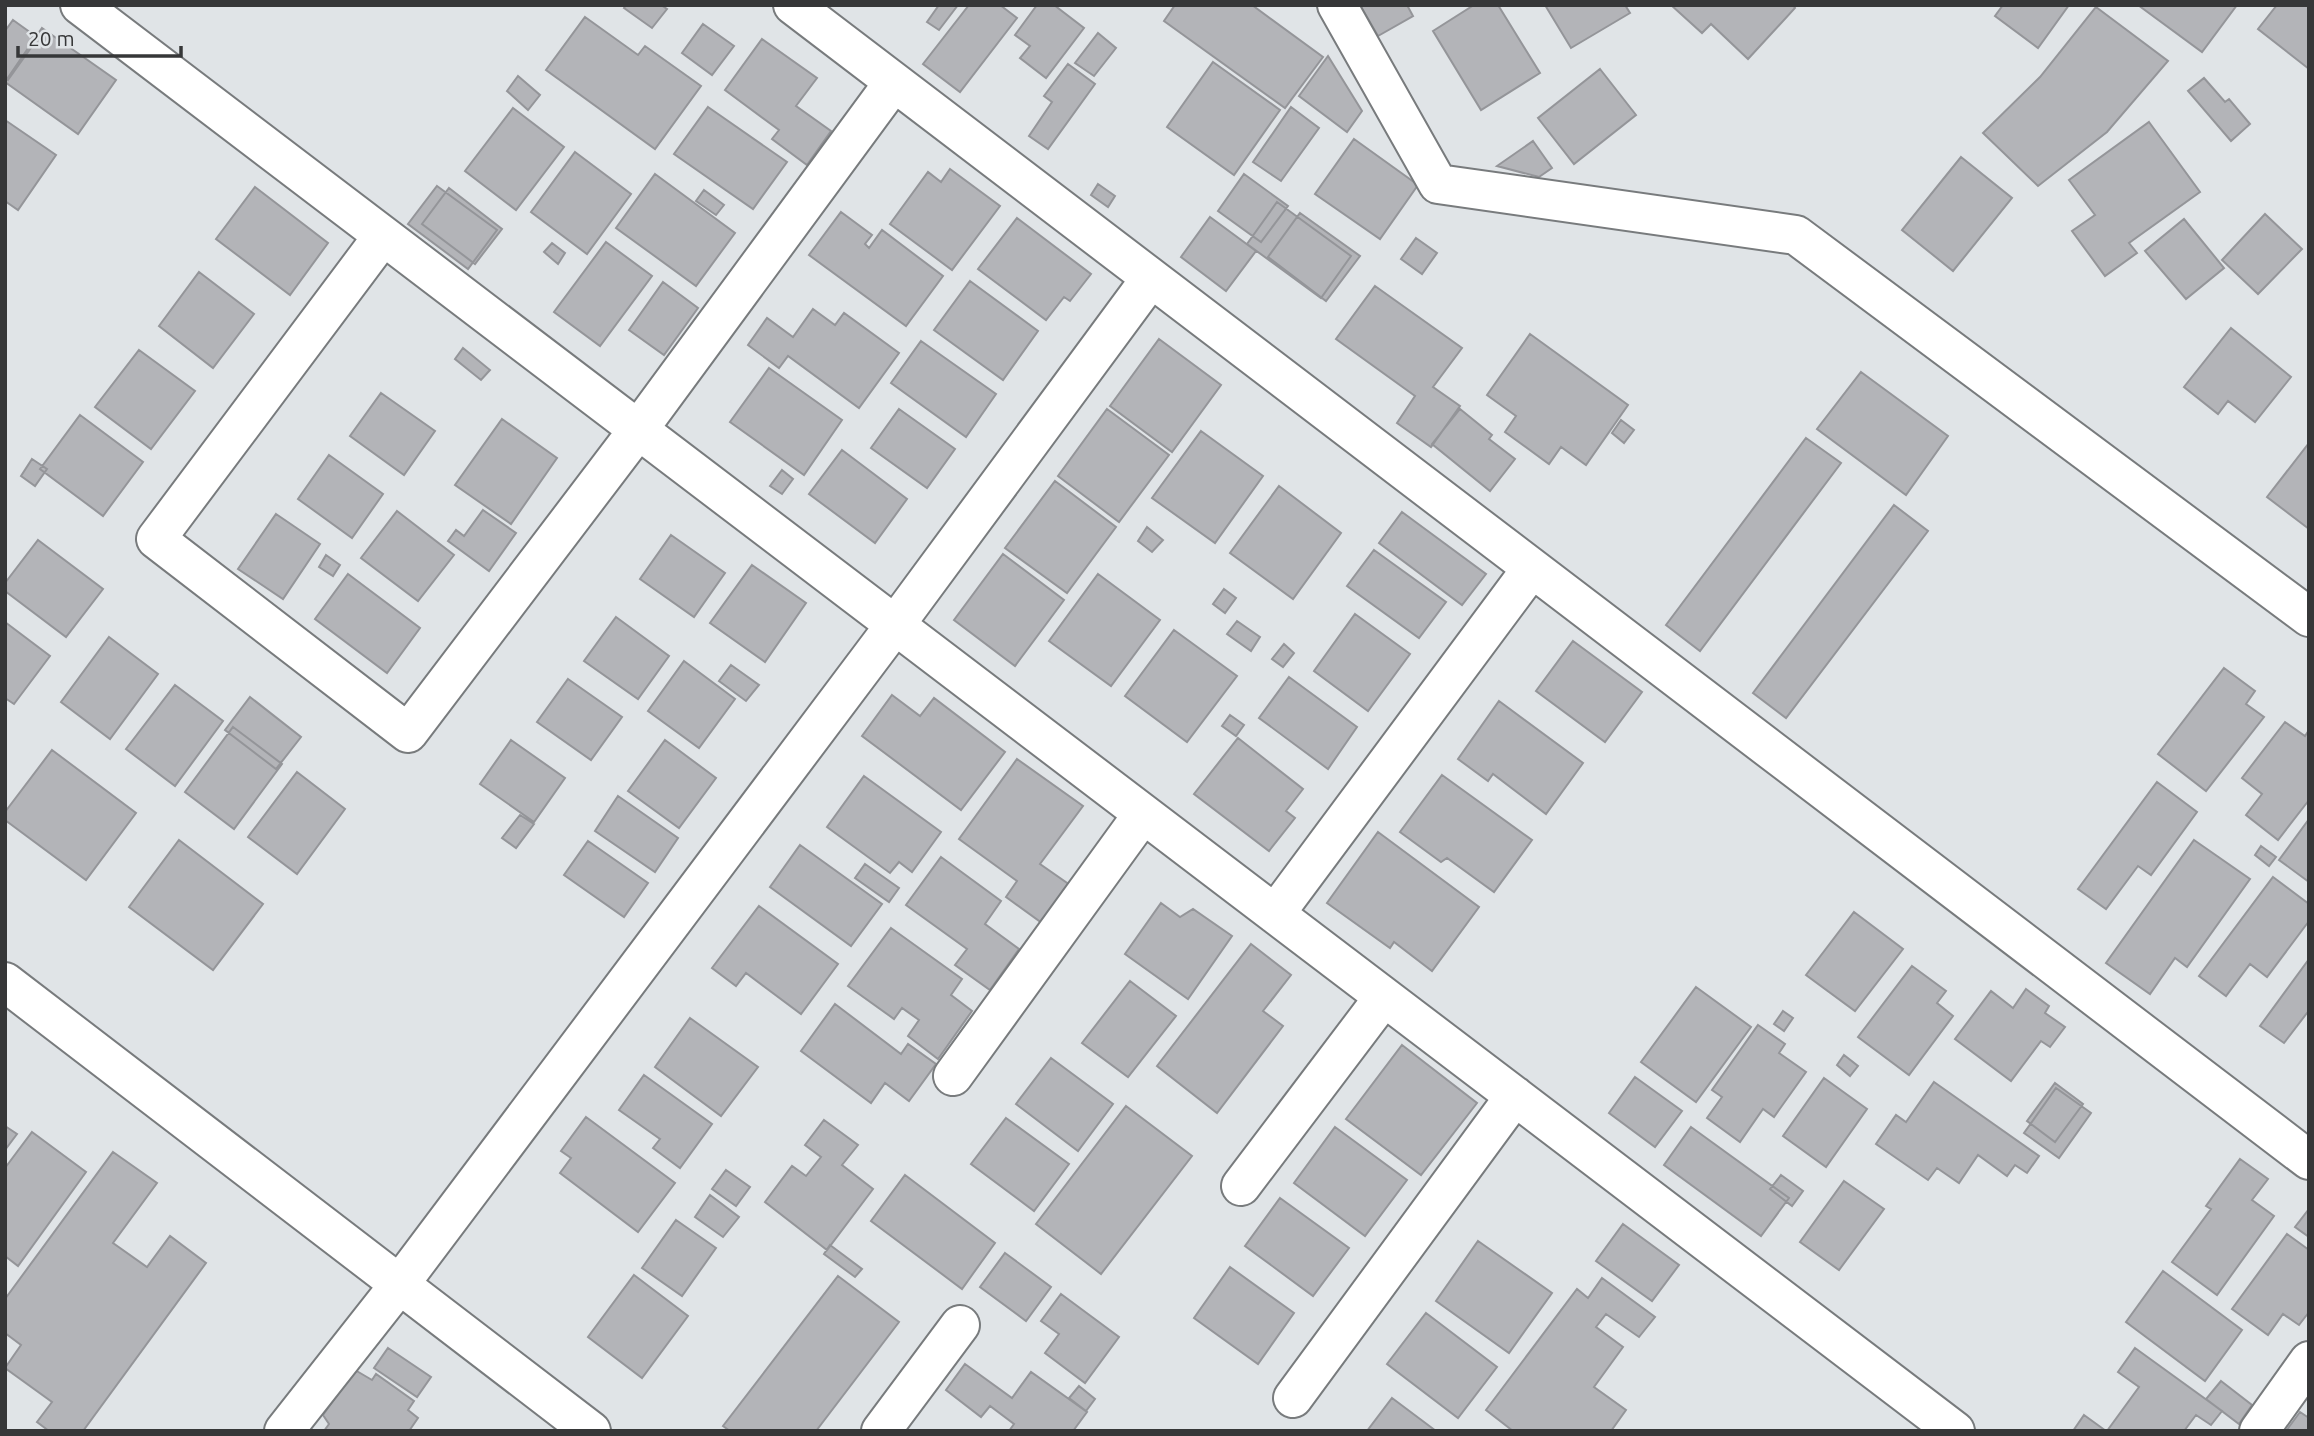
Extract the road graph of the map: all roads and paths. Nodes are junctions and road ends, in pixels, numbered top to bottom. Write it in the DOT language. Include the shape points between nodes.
graph roads {
  1 [pos="80,5"];
  2 [pos="793,5"];
  3 [pos="1337,5"];
  4 [pos="894,82"];
  5 [pos="383,236"];
  6 [pos="1151,278"];
  7 [pos="638,430"];
  8 [pos="1532,568"];
  9 [pos="2309,617"];
  10 [pos="895,625"];
  11 [pos="1143,814"];
  12 [pos="1275,914"];
  13 [pos="5,982"];
  14 [pos="1384,996"];
  15 [pos="953,1076"];
  16 [pos="1515,1096"];
  17 [pos="2309,1160"];
  18 [pos="1241,1186"];
  19 [pos="399,1285"];
  20 [pos="960,1325"];
  21 [pos="2309,1361"];
  22 [pos="1293,1398"];
  23 [pos="284,1431"];
  24 [pos="591,1431"];
  25 [pos="881,1431"];
  26 [pos="1955,1431"];
  27 [pos="2259,1431"];
  1 -- 5 [label="street"];
  2 -- 4 [label="street"];
  3 -- 9 [label="street" via="1438,184 1796,235"];
  4 -- 6 [label="street"];
  4 -- 7 [label="street"];
  5 -- 7 [label="street"];
  5 -- 7 [label="street" via="156,539 408,733"];
  6 -- 8 [label="street"];
  6 -- 10 [label="street"];
  7 -- 10 [label="street"];
  8 -- 12 [label="street"];
  8 -- 17 [label="street"];
  10 -- 11 [label="street"];
  10 -- 19 [label="street"];
  11 -- 12 [label="street"];
  11 -- 15 [label="street"];
  12 -- 14 [label="street"];
  13 -- 19 [label="street"];
  14 -- 16 [label="street"];
  14 -- 18 [label="street"];
  16 -- 22 [label="street"];
  16 -- 26 [label="street"];
  19 -- 23 [label="street"];
  19 -- 24 [label="street"];
  20 -- 25 [label="street"];
  21 -- 27 [label="street"];
}
